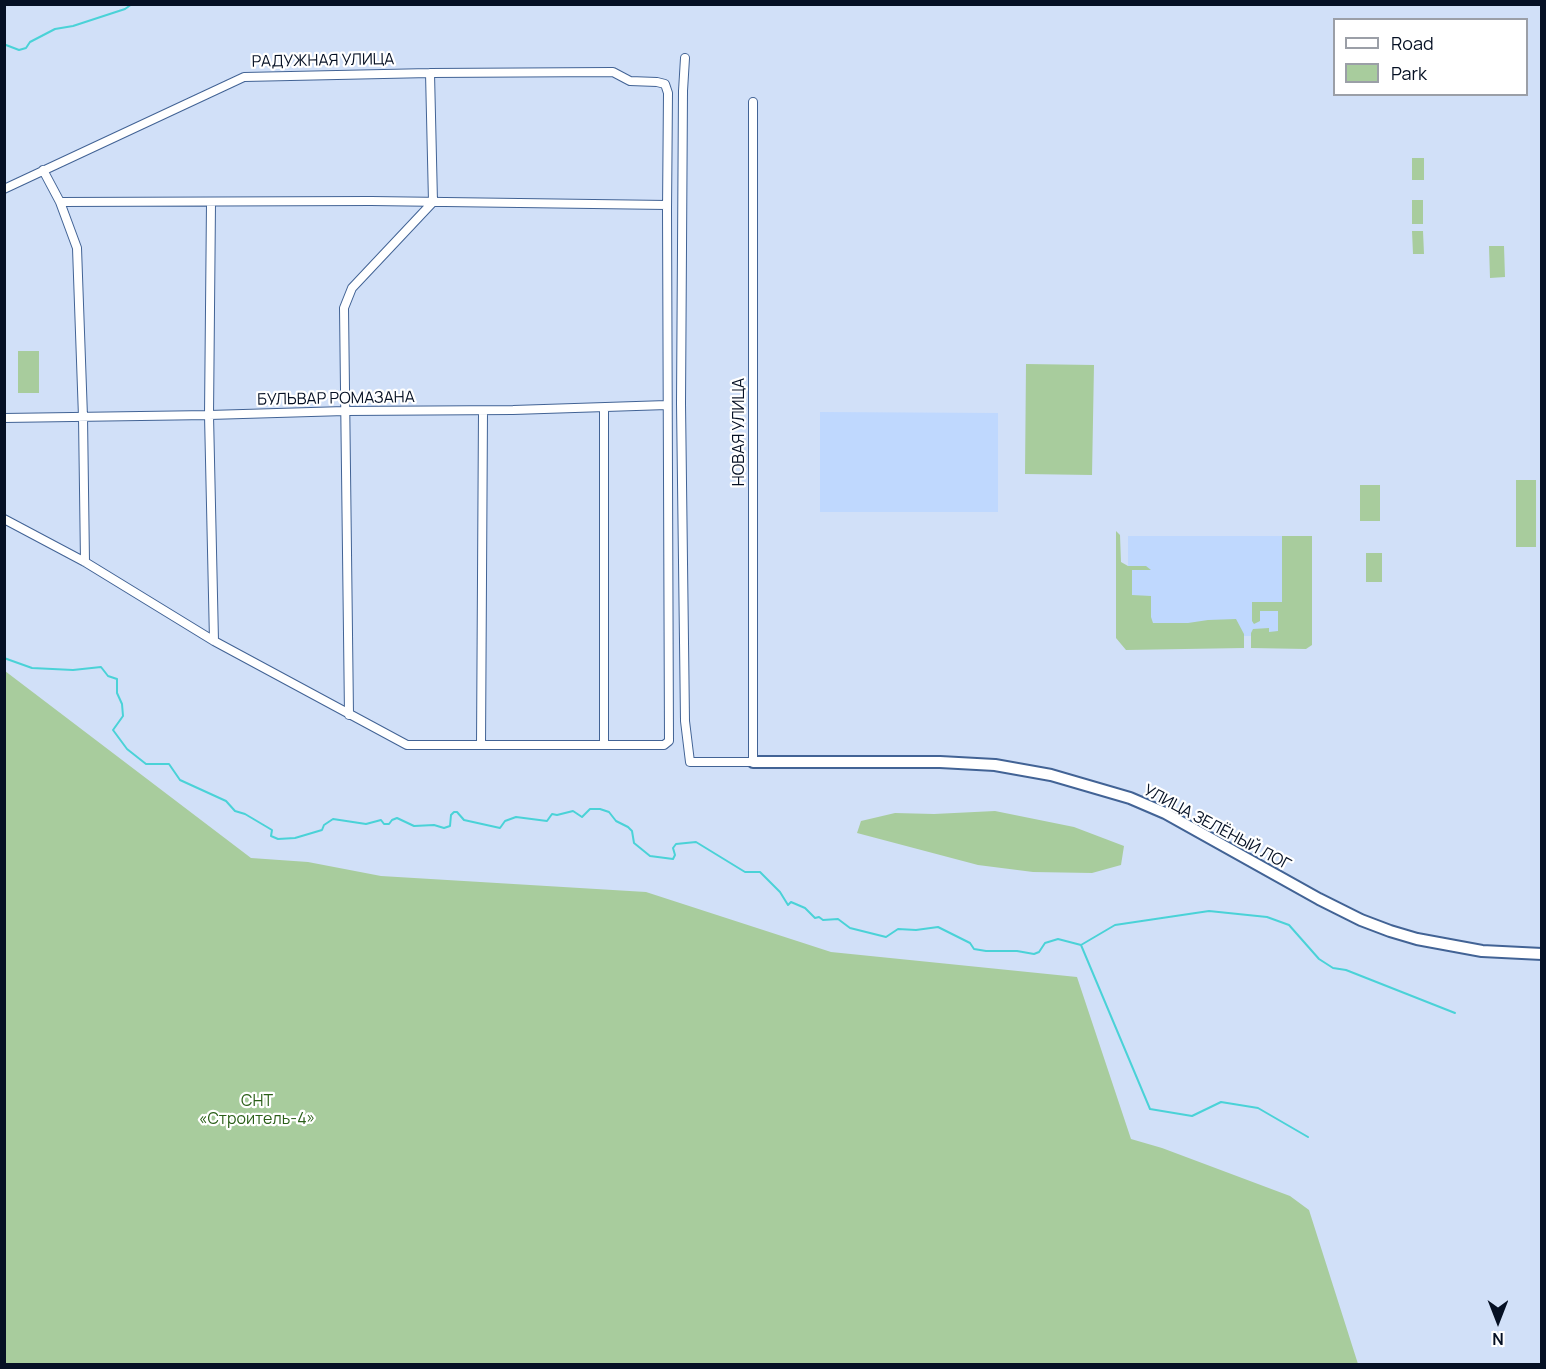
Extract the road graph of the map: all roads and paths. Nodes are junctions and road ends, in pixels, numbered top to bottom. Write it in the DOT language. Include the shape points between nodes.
graph roads {
  1 [pos="685,58"];
  2 [pos="430,73"];
  3 [pos="753,102"];
  4 [pos="43,170"];
  5 [pos="4,189"];
  6 [pos="60,202"];
  7 [pos="432,202"];
  8 [pos="211,203"];
  9 [pos="667,206"];
  10 [pos="668,405"];
  11 [pos="604,408"];
  12 [pos="345,411"];
  13 [pos="483,411"];
  14 [pos="209,415"];
  15 [pos="83,417"];
  16 [pos="4,418"];
  17 [pos="4,519"];
  18 [pos="85,562"];
  19 [pos="214,641"];
  20 [pos="349,715"];
  21 [pos="481,745"];
  22 [pos="604,745"];
  23 [pos="753,762"];
  24 [pos="1542,954"];
  1 -- 23 [label="street, УЛИЦА ЗЕЛЁНЫЙ ЛОГ" via="681,403 685,721 690,762"];
  2 -- 4 [label="street, РАДУЖНАЯ УЛИЦА" via="244,77"];
  2 -- 7 [label="street"];
  2 -- 9 [label="street, РАДУЖНАЯ УЛИЦА" via="613,72 630,81 665,84"];
  3 -- 23 [label="street, НОВАЯ УЛИЦА"];
  4 -- 5 [label="street, РАДУЖНАЯ УЛИЦА"];
  4 -- 6 [label="street"];
  6 -- 8 [label="street"];
  6 -- 15 [label="street" via="77,248"];
  7 -- 8 [label="street"];
  7 -- 9 [label="street"];
  7 -- 12 [label="street" via="347,297"];
  8 -- 14 [label="street"];
  9 -- 10 [label="street"];
  10 -- 11 [label="street, БУЛЬВАР РОМАЗАНА"];
  10 -- 22 [label="street" via="670,739 664,745"];
  11 -- 13 [label="street, БУЛЬВАР РОМАЗАНА"];
  11 -- 22 [label="street"];
  12 -- 13 [label="street, БУЛЬВАР РОМАЗАНА"];
  12 -- 14 [label="street, БУЛЬВАР РОМАЗАНА"];
  12 -- 20 [label="street"];
  13 -- 21 [label="street"];
  14 -- 15 [label="street, БУЛЬВАР РОМАЗАНА"];
  14 -- 19 [label="street"];
  15 -- 16 [label="street, БУЛЬВАР РОМАЗАНА"];
  15 -- 18 [label="street"];
  17 -- 18 [label="street"];
  18 -- 19 [label="street"];
  19 -- 20 [label="street"];
  20 -- 21 [label="street" via="407,745"];
  21 -- 22 [label="street"];
  23 -- 24 [label="street, УЛИЦА ЗЕЛЁНЫЙ ЛОГ" via="940,762 995,765 1051,775 1130,798 1165,813 1319,899 1390,931 1482,951"];
}
